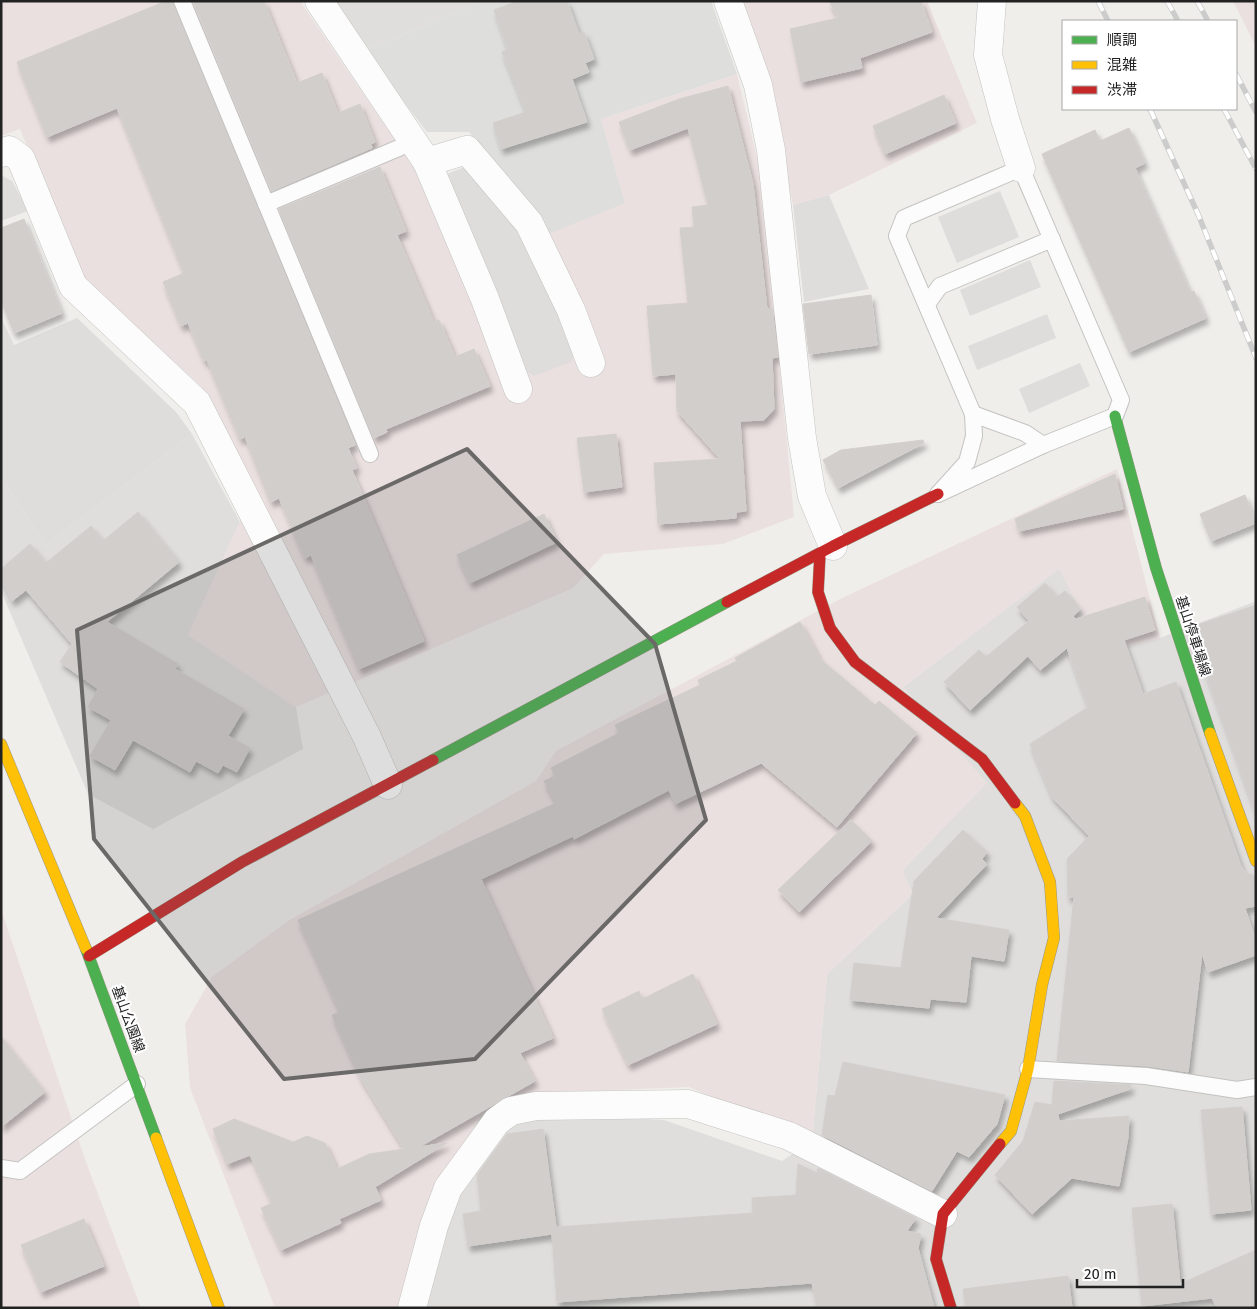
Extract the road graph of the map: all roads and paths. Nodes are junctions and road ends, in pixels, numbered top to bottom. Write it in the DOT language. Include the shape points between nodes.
graph roads {
  1 [pos="182,1"];
  2 [pos="319,1"];
  3 [pos="728,1"];
  4 [pos="992,1"];
  5 [pos="420,152"];
  6 [pos="1,153"];
  7 [pos="1021,168"];
  8 [pos="266,204"];
  9 [pos="1052,238"];
  10 [pos="927,304"];
  11 [pos="590,363"];
  12 [pos="518,389"];
  13 [pos="973,414"];
  14 [pos="1116,416"];
  15 [pos="1043,445"];
  16 [pos="370,454"];
  17 [pos="938,494"];
  18 [pos="826,550"];
  19 [pos="1,744"];
  20 [pos="388,785"];
  21 [pos="1256,861"];
  22 [pos="89,956"];
  23 [pos="1028,1069"];
  24 [pos="137,1084"];
  25 [pos="1256,1087"];
  26 [pos="1,1168"];
  27 [pos="943,1214"];
  28 [pos="219,1308"];
  29 [pos="412,1308"];
  30 [pos="950,1308"];
  1 -- 8 [label="lane"];
  2 -- 5 [label="street"];
  3 -- 18 [label="street" via="758,85 771,150 804,448"];
  4 -- 7 [label="street" via="988,55"];
  5 -- 8 [label="lane"];
  5 -- 11 [label="street" via="467,150 529,223 571,310"];
  5 -- 12 [label="street" via="485,299"];
  6 -- 20 [label="street" via="9,150 21,159 73,286 197,404"];
  7 -- 9 [label="lane"];
  7 -- 10 [label="lane" via="904,218 897,236"];
  8 -- 16 [label="lane"];
  9 -- 10 [label="lane" via="940,286"];
  9 -- 14 [label="lane" via="1121,400"];
  10 -- 13 [label="lane"];
  13 -- 15 [label="lane" via="1025,433"];
  13 -- 17 [label="lane" via="974,436 968,462"];
  14 -- 15 [label="lane"];
  14 -- 21 [label="street, 基山停車場線" via="1156,568 1199,704"];
  15 -- 17 [label="lane"];
  17 -- 18 [label="street"];
  18 -- 20 [label="street"];
  18 -- 23 [label="street" via="818,592 830,628 855,662 982,759 1025,816 1050,882 1054,938 1042,985"];
  19 -- 22 [label="street, 基山公園線"];
  20 -- 22 [label="street" via="242,862"];
  22 -- 24 [label="street, 基山公園線"];
  23 -- 25 [label="lane" via="1146,1076 1237,1090"];
  23 -- 27 [label="street" via="1011,1131"];
  24 -- 26 [label="lane" via="20,1172"];
  24 -- 28 [label="street, 基山公園線"];
  27 -- 29 [label="street" via="789,1136 688,1104 511,1111 497,1121 448,1188"];
  27 -- 30 [label="street" via="936,1259"];
}
